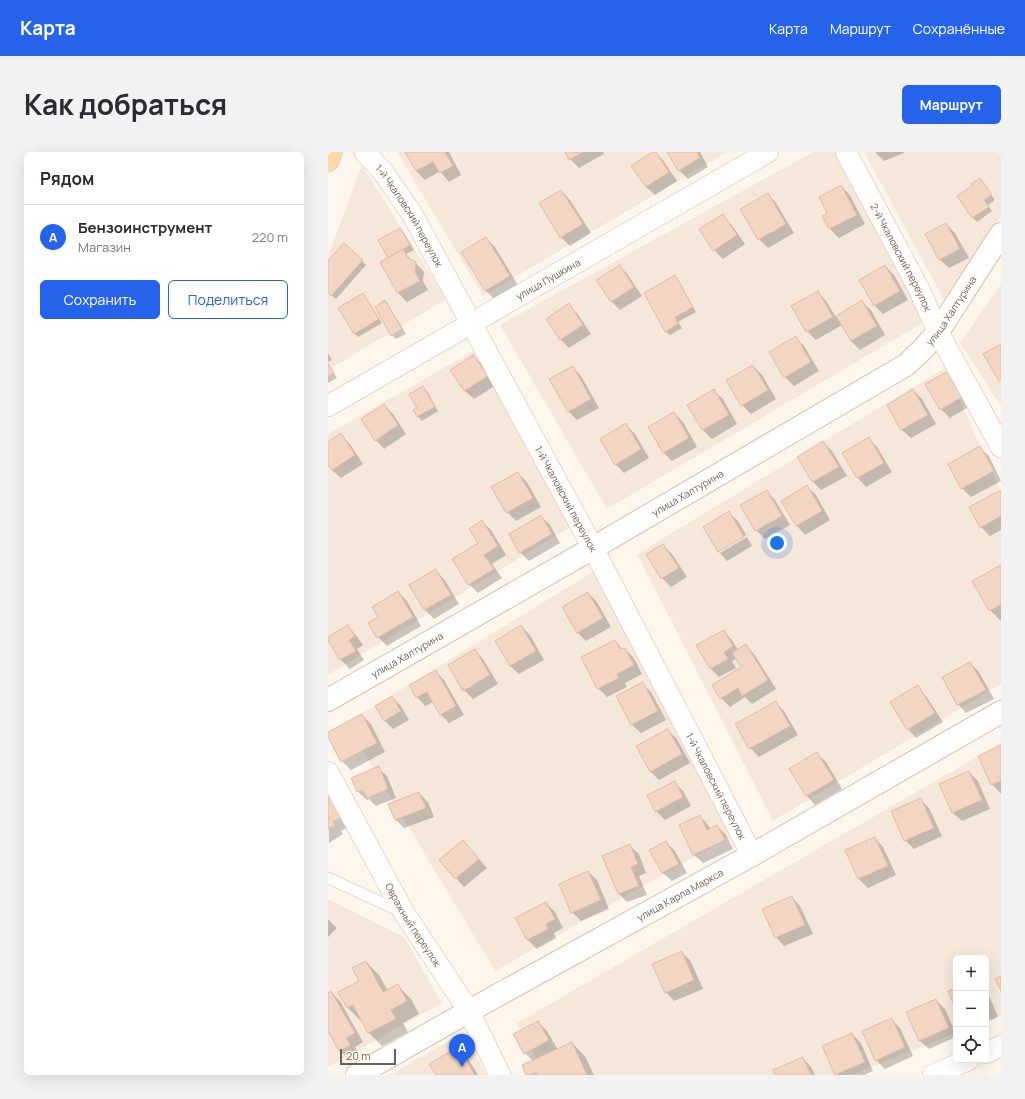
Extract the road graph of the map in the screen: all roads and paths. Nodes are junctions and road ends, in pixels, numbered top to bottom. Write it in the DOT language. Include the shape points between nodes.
graph roads {
  1 [pos="331,152"];
  2 [pos="365,152"];
  3 [pos="768,152"];
  4 [pos="846,152"];
  5 [pos="328,160"];
  6 [pos="1001,234"];
  7 [pos="470,323"];
  8 [pos="938,332"];
  9 [pos="328,406"];
  10 [pos="1001,447"];
  11 [pos="593,548"];
  12 [pos="328,700"];
  13 [pos="1001,712"];
  14 [pos="328,772"];
  15 [pos="752,855"];
  16 [pos="328,878"];
  17 [pos="404,913"];
  18 [pos="469,1011"];
  19 [pos="1001,1046"];
  20 [pos="989,1051"];
  21 [pos="961,1063"];
  22 [pos="357,1075"];
  23 [pos="500,1075"];
  24 [pos="933,1075"];
  1 -- 5 [label="main road"];
  2 -- 7 [label="street, 1-й Чкаловский переулок" via="383,172 412,214"];
  3 -- 7 [label="street, улица Пушкина"];
  4 -- 8 [label="street, 2-й Чкаловский переулок" via="920,291"];
  6 -- 8 [label="street, улица Халтурина"];
  7 -- 9 [label="street, улица Пушкина"];
  7 -- 11 [label="street, 1-й Чкаловский переулок"];
  8 -- 10 [label="street, 2-й Чкаловский переулок"];
  8 -- 11 [label="street, улица Халтурина" via="906,365"];
  11 -- 12 [label="street, улица Халтурина"];
  11 -- 15 [label="street, 1-й Чкаловский переулок"];
  13 -- 15 [label="street, улица Карла Маркса"];
  14 -- 17 [label="street, Овражный переулок"];
  15 -- 18 [label="street, улица Карла Маркса"];
  16 -- 17 [label="lane"];
  17 -- 18 [label="street, Овражный переулок"];
  18 -- 22 [label="street, улица Карла Маркса"];
  18 -- 23 [label="street, Овражный переулок"];
  19 -- 20 [label="street"];
  21 -- 24 [label="street"];
}
